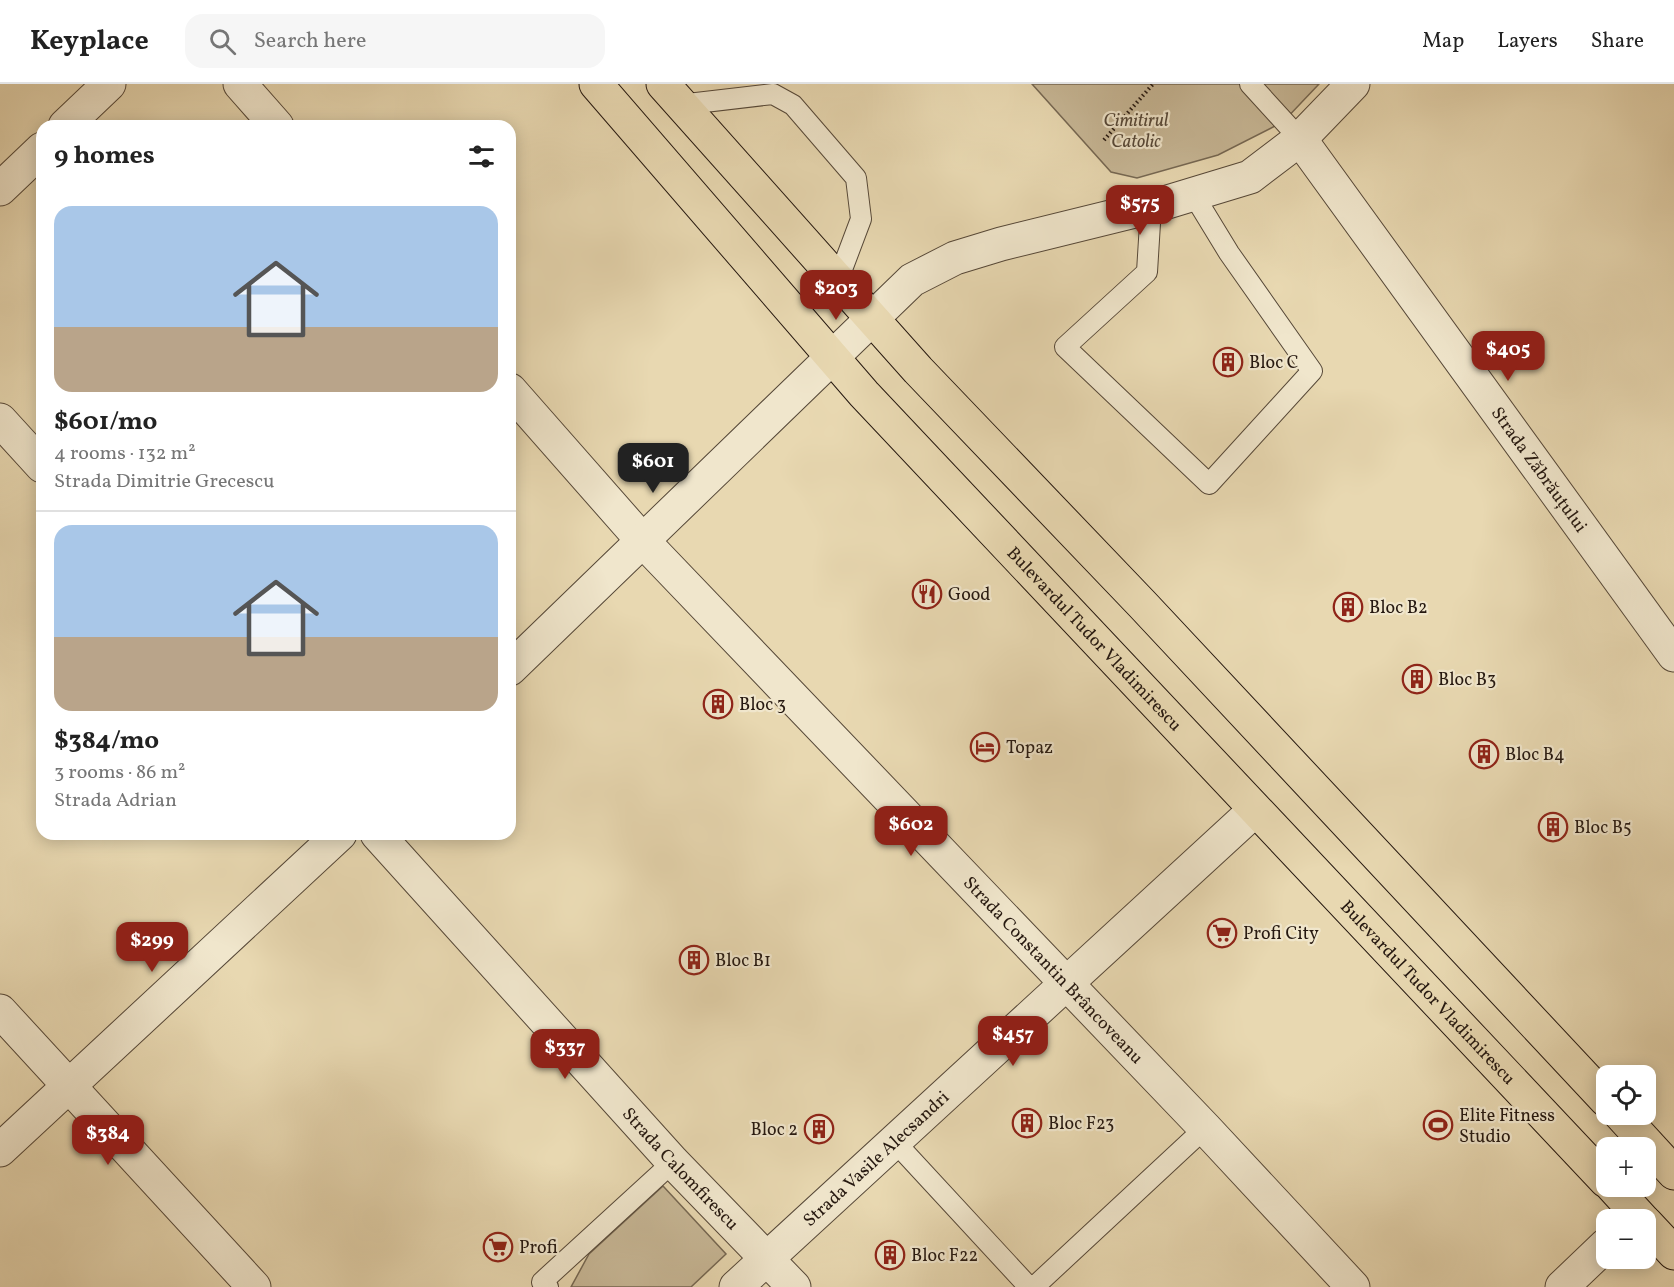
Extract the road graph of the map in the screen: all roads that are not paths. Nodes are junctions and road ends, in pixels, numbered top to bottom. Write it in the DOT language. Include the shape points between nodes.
graph roads {
  1 [pos="240,84"];
  2 [pos="596,84"];
  3 [pos="1250,84"];
  4 [pos="1353,84"];
  5 [pos="96,88"];
  6 [pos="671,94"];
  7 [pos="70,120"];
  8 [pos="272,120"];
  9 [pos="1300,139"];
  10 [pos="36,155"];
  11 [pos="0,189"];
  12 [pos="1193,194"];
  13 [pos="1152,207"];
  14 [pos="838,280"];
  15 [pos="873,320"];
  16 [pos="834,358"];
  17 [pos="516,397"];
  18 [pos="0,420"];
  19 [pos="36,459"];
  20 [pos="642,540"];
  21 [pos="1674,655"];
  22 [pos="516,663"];
  23 [pos="1255,810"];
  24 [pos="333,840"];
  25 [pos="382,840"];
  26 [pos="1067,983"];
  27 [pos="0,1011"];
  28 [pos="68,1085"];
  29 [pos="1596,1089"];
  30 [pos="1630,1125"];
  31 [pos="1205,1128"];
  32 [pos="895,1142"];
  33 [pos="0,1150"];
  34 [pos="673,1162"];
  35 [pos="1596,1170"];
  36 [pos="1674,1173"];
  37 [pos="1621,1197"];
  38 [pos="1631,1209"];
  39 [pos="1656,1235"];
  40 [pos="1674,1253"];
  41 [pos="1596,1255"];
  42 [pos="765,1258"];
  43 [pos="254,1287"];
  44 [pos="548,1287"];
  45 [pos="736,1287"];
  46 [pos="794,1287"];
  47 [pos="1029,1287"];
  48 [pos="1034,1287"];
  49 [pos="1353,1287"];
  50 [pos="1562,1287"];
  1 -- 8 [label="street"];
  2 -- 16 [label="main road, Bulevardul Tudor Vladimirescu"];
  3 -- 9 [label="lane"];
  4 -- 9 [label="street"];
  5 -- 7 [label="street"];
  6 -- 14 [label="main road"];
  6 -- 14 [label="lane" via="773,94 793,105 855,178 861,219"];
  9 -- 12 [label="street" via="1250,177"];
  9 -- 21 [label="street, Strada Zăbrăuțului"];
  10 -- 11 [label="street"];
  12 -- 13 [label="street"];
  12 -- 13 [label="lane" via="1229,253 1312,371 1209,484 1065,347 1147,272"];
  13 -- 15 [label="street" via="955,258 912,280"];
  14 -- 15 [label="main road"];
  15 -- 16 [label="street"];
  15 -- 29 [label="main road"];
  16 -- 20 [label="street"];
  16 -- 23 [label="main road, Bulevardul Tudor Vladimirescu"];
  17 -- 20 [label="street, Strada Constantin Brâncoveanu"];
  18 -- 19 [label="street"];
  20 -- 22 [label="street"];
  20 -- 26 [label="street, Strada Constantin Brâncoveanu"];
  23 -- 26 [label="street, Strada Vasile Alecsandri"];
  23 -- 35 [label="main road, Bulevardul Tudor Vladimirescu"];
  24 -- 28 [label="street"];
  25 -- 34 [label="street, Strada Calomfirescu"];
  26 -- 31 [label="street, Strada Constantin Brâncoveanu"];
  26 -- 32 [label="street, Strada Vasile Alecsandri"];
  27 -- 28 [label="street"];
  28 -- 33 [label="street"];
  28 -- 43 [label="street"];
  30 -- 36 [label="main road"];
  31 -- 48 [label="lane"];
  31 -- 49 [label="street, Strada Constantin Brâncoveanu"];
  32 -- 42 [label="street, Strada Vasile Alecsandri"];
  32 -- 47 [label="lane"];
  34 -- 42 [label="street, Strada Calomfirescu"];
  34 -- 44 [label="lane" via="542,1282"];
  37 -- 38 [label="main road"];
  39 -- 40 [label="main road"];
  41 -- 50 [label="street"];
  42 -- 45 [label="street, Strada Vasile Alecsandri"];
  42 -- 46 [label="street, Strada Calomfirescu"];
}
